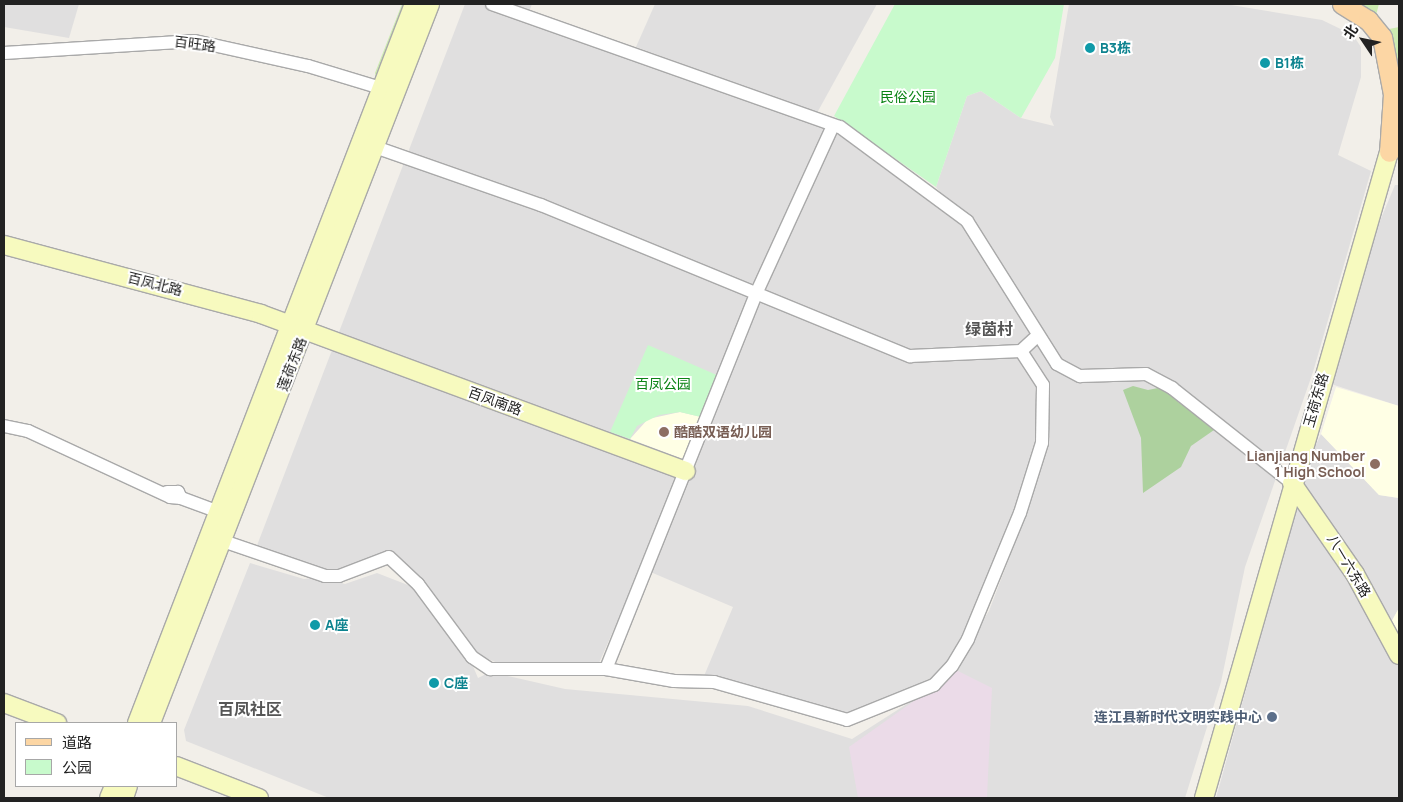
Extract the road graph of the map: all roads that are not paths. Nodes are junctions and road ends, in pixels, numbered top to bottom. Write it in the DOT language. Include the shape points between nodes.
graph roads {
  1 [pos="414,4"];
  2 [pos="430,4"];
  3 [pos="492,4"];
  4 [pos="1342,4"];
  5 [pos="4,53"];
  6 [pos="381,88"];
  7 [pos="1399,117"];
  8 [pos="1399,124"];
  9 [pos="833,126"];
  10 [pos="375,147"];
  11 [pos="1389,152"];
  12 [pos="4,246"];
  13 [pos="755,296"];
  14 [pos="298,327"];
  15 [pos="1038,335"];
  16 [pos="1021,351"];
  17 [pos="4,426"];
  18 [pos="686,471"];
  19 [pos="1292,483"];
  20 [pos="219,512"];
  21 [pos="223,541"];
  22 [pos="1399,654"];
  23 [pos="606,669"];
  24 [pos="4,703"];
  25 [pos="54,722"];
  26 [pos="138,722"];
  27 [pos="151,722"];
  28 [pos="178,767"];
  29 [pos="259,798"];
  30 [pos="1204,798"];
  1 -- 6 [label="main road, 莲荷东路"];
  2 -- 10 [label="main road, 莲荷东路"];
  3 -- 9 [label="street"];
  4 -- 11 [label="main road" via="1368,20 1382,37 1393,94"];
  5 -- 6 [label="street, 百旺路" via="195,41 308,66"];
  6 -- 14 [label="main road, 莲荷东路"];
  7 -- 11 [label="main road, 玉荷东路"];
  8 -- 11 [label="main road"];
  9 -- 13 [label="street"];
  9 -- 15 [label="street" via="967,221"];
  10 -- 13 [label="street" via="541,206"];
  10 -- 14 [label="main road, 莲荷东路"];
  11 -- 19 [label="main road, 玉荷东路"];
  12 -- 14 [label="main road, 百凤北路" via="199,296"];
  13 -- 16 [label="street" via="910,356"];
  13 -- 18 [label="street"];
  14 -- 18 [label="main road, 百凤南路"];
  14 -- 20 [label="main road, 莲荷东路"];
  14 -- 21 [label="main road, 莲荷东路"];
  15 -- 16 [label="street"];
  15 -- 19 [label="street" via="1066,371 1095,378 1146,374 1172,388"];
  16 -- 23 [label="street" via="1043,385 1042,443 1020,513 968,639 952,666 934,685 847,720 714,682 674,681"];
  17 -- 20 [label="street" via="28,431 168,492 175,500 181,498"];
  18 -- 23 [label="street"];
  19 -- 22 [label="main road, 八一六东路" via="1350,566"];
  19 -- 30 [label="main road, 玉荷东路"];
  20 -- 26 [label="main road, 莲荷东路"];
  21 -- 23 [label="street" via="325,576 339,576 389,557 418,584 483,665 490,669"];
  21 -- 27 [label="main road, 莲荷东路"];
  24 -- 25 [label="main road"];
  28 -- 29 [label="main road"];
}
